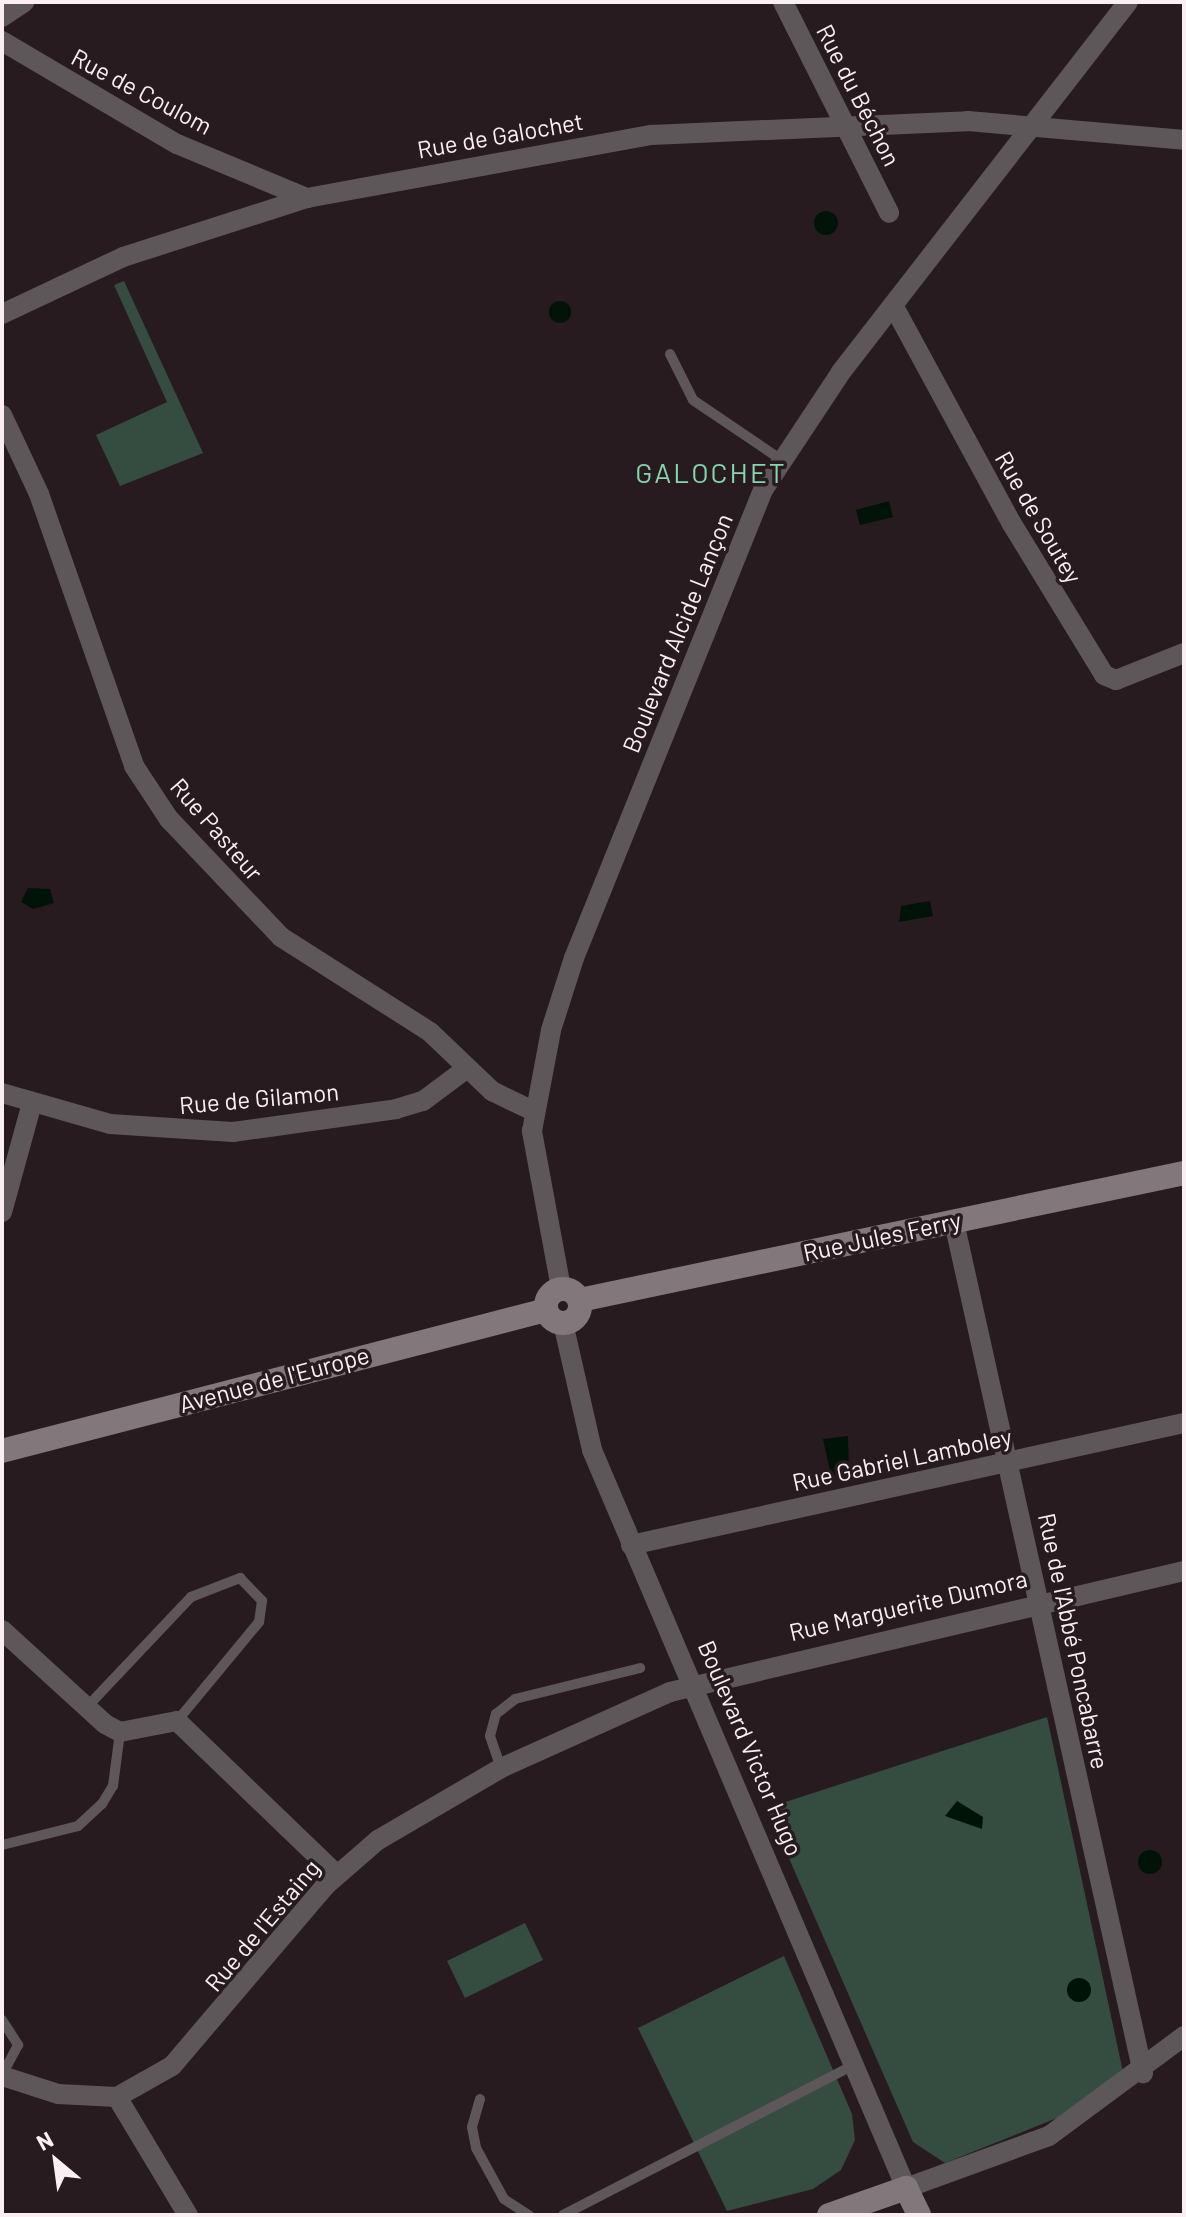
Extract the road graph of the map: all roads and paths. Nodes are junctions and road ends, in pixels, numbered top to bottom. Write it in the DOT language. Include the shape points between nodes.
graph roads {
  1 [pos="24,2"];
  2 [pos="783,2"];
  3 [pos="1128,2"];
  4 [pos="2,17"];
  5 [pos="2,41"];
  6 [pos="844,122"];
  7 [pos="1030,126"];
  8 [pos="1184,140"];
  9 [pos="307,198"];
  10 [pos="889,213"];
  11 [pos="893,305"];
  12 [pos="2,314"];
  13 [pos="670,354"];
  14 [pos="2,415"];
  15 [pos="780,459"];
  16 [pos="1184,653"];
  17 [pos="466,1069"];
  18 [pos="2,1093"];
  19 [pos="32,1103"];
  20 [pos="531,1110"];
  21 [pos="1184,1173"];
  22 [pos="2,1212"];
  23 [pos="954,1222"];
  24 [pos="570,1294"];
  25 [pos="555,1317"];
  26 [pos="1184,1423"];
  27 [pos="2,1451"];
  28 [pos="1008,1463"];
  29 [pos="631,1545"];
  30 [pos="1184,1571"];
  31 [pos="1039,1601"];
  32 [pos="2,1630"];
  33 [pos="640,1668"];
  34 [pos="692,1685"];
  35 [pos="86,1709"];
  36 [pos="177,1721"];
  37 [pos="120,1732"];
  38 [pos="501,1768"];
  39 [pos="2,1845"];
  40 [pos="336,1874"];
  41 [pos="2,2020"];
  42 [pos="1184,2036"];
  43 [pos="857,2063"];
  44 [pos="1143,2073"];
  45 [pos="2,2076"];
  46 [pos="117,2097"];
  47 [pos="480,2099"];
  48 [pos="906,2188"];
  49 [pos="188,2215"];
  50 [pos="529,2215"];
  51 [pos="563,2215"];
  52 [pos="829,2215"];
  53 [pos="919,2215"];
  1 -- 4 [label="street"];
  2 -- 6 [label="street, Rue du Béchon"];
  3 -- 7 [label="street, Boulevard Alcide Lançon"];
  5 -- 9 [label="street, Rue de Coulom" via="177,144"];
  6 -- 7 [label="street, Rue de Galochet"];
  6 -- 9 [label="street, Rue de Galochet" via="651,135"];
  6 -- 10 [label="street, Rue du Béchon"];
  7 -- 8 [label="street, Rue de Galochet"];
  7 -- 11 [label="street, Boulevard Alcide Lançon"];
  9 -- 12 [label="street, Rue de Galochet" via="123,257"];
  11 -- 15 [label="street, Boulevard Alcide Lançon"];
  11 -- 16 [label="street, Rue de Soutey" via="1012,524 1104,675 1116,680"];
  13 -- 15 [label="lane" via="693,400"];
  14 -- 17 [label="street, Rue Pasteur" via="39,494 119,730 149,793 281,937 430,1032"];
  15 -- 20 [label="street, Boulevard Alcide Lançon" via="574,958"];
  17 -- 19 [label="street, Rue de Gilamon" via="423,1101 396,1109 233,1132 110,1124"];
  17 -- 20 [label="street, Rue Pasteur" via="492,1091"];
  18 -- 19 [label="street, Rue de Gilamon"];
  19 -- 22 [label="street"];
  20 -- 24 [label="street, Boulevard Alcide Lançon"];
  21 -- 23 [label="street, Rue Jules Ferry"];
  23 -- 24 [label="street, Rue Jules Ferry"];
  23 -- 28 [label="street, Rue de l'Abbé Poncabarre"];
  24 -- 25 [label="street" via="578,1316"];
  25 -- 27 [label="street, Avenue de l'Europe"];
  25 -- 29 [label="street, Boulevard Victor Hugo" via="592,1450"];
  26 -- 28 [label="street, Rue Gabriel Lamboley"];
  28 -- 29 [label="street, Rue Gabriel Lamboley"];
  28 -- 31 [label="street, Rue de l'Abbé Poncabarre"];
  29 -- 34 [label="street, Boulevard Victor Hugo"];
  30 -- 31 [label="street, Rue Marguerite Dumora"];
  31 -- 34 [label="street, Rue Marguerite Dumora"];
  31 -- 44 [label="street, Rue de l'Abbé Poncabarre"];
  32 -- 35 [label="street"];
  33 -- 38 [label="lane" via="515,1699 496,1714 490,1736"];
  34 -- 38 [label="street, Rue de l'Estaing"];
  34 -- 43 [label="street, Boulevard Victor Hugo"];
  35 -- 36 [label="lane" via="191,1597 240,1578 262,1601 259,1622"];
  35 -- 37 [label="street"];
  36 -- 37 [label="street"];
  36 -- 40 [label="street"];
  37 -- 39 [label="lane" via="113,1786 102,1804 78,1826"];
  38 -- 40 [label="street, Rue de l'Estaing" via="378,1840"];
  40 -- 46 [label="street, Rue de l'Estaing" via="172,2066"];
  41 -- 45 [label="lane" via="18,2045"];
  42 -- 44 [label="street"];
  43 -- 48 [label="street, Boulevard Victor Hugo"];
  43 -- 51 [label="lane"];
  44 -- 48 [label="street" via="1049,2136"];
  45 -- 46 [label="street" via="58,2094"];
  46 -- 49 [label="street"];
  47 -- 50 [label="lane" via="472,2127 476,2148 504,2199"];
  48 -- 52 [label="street"];
  48 -- 53 [label="street"];
}
